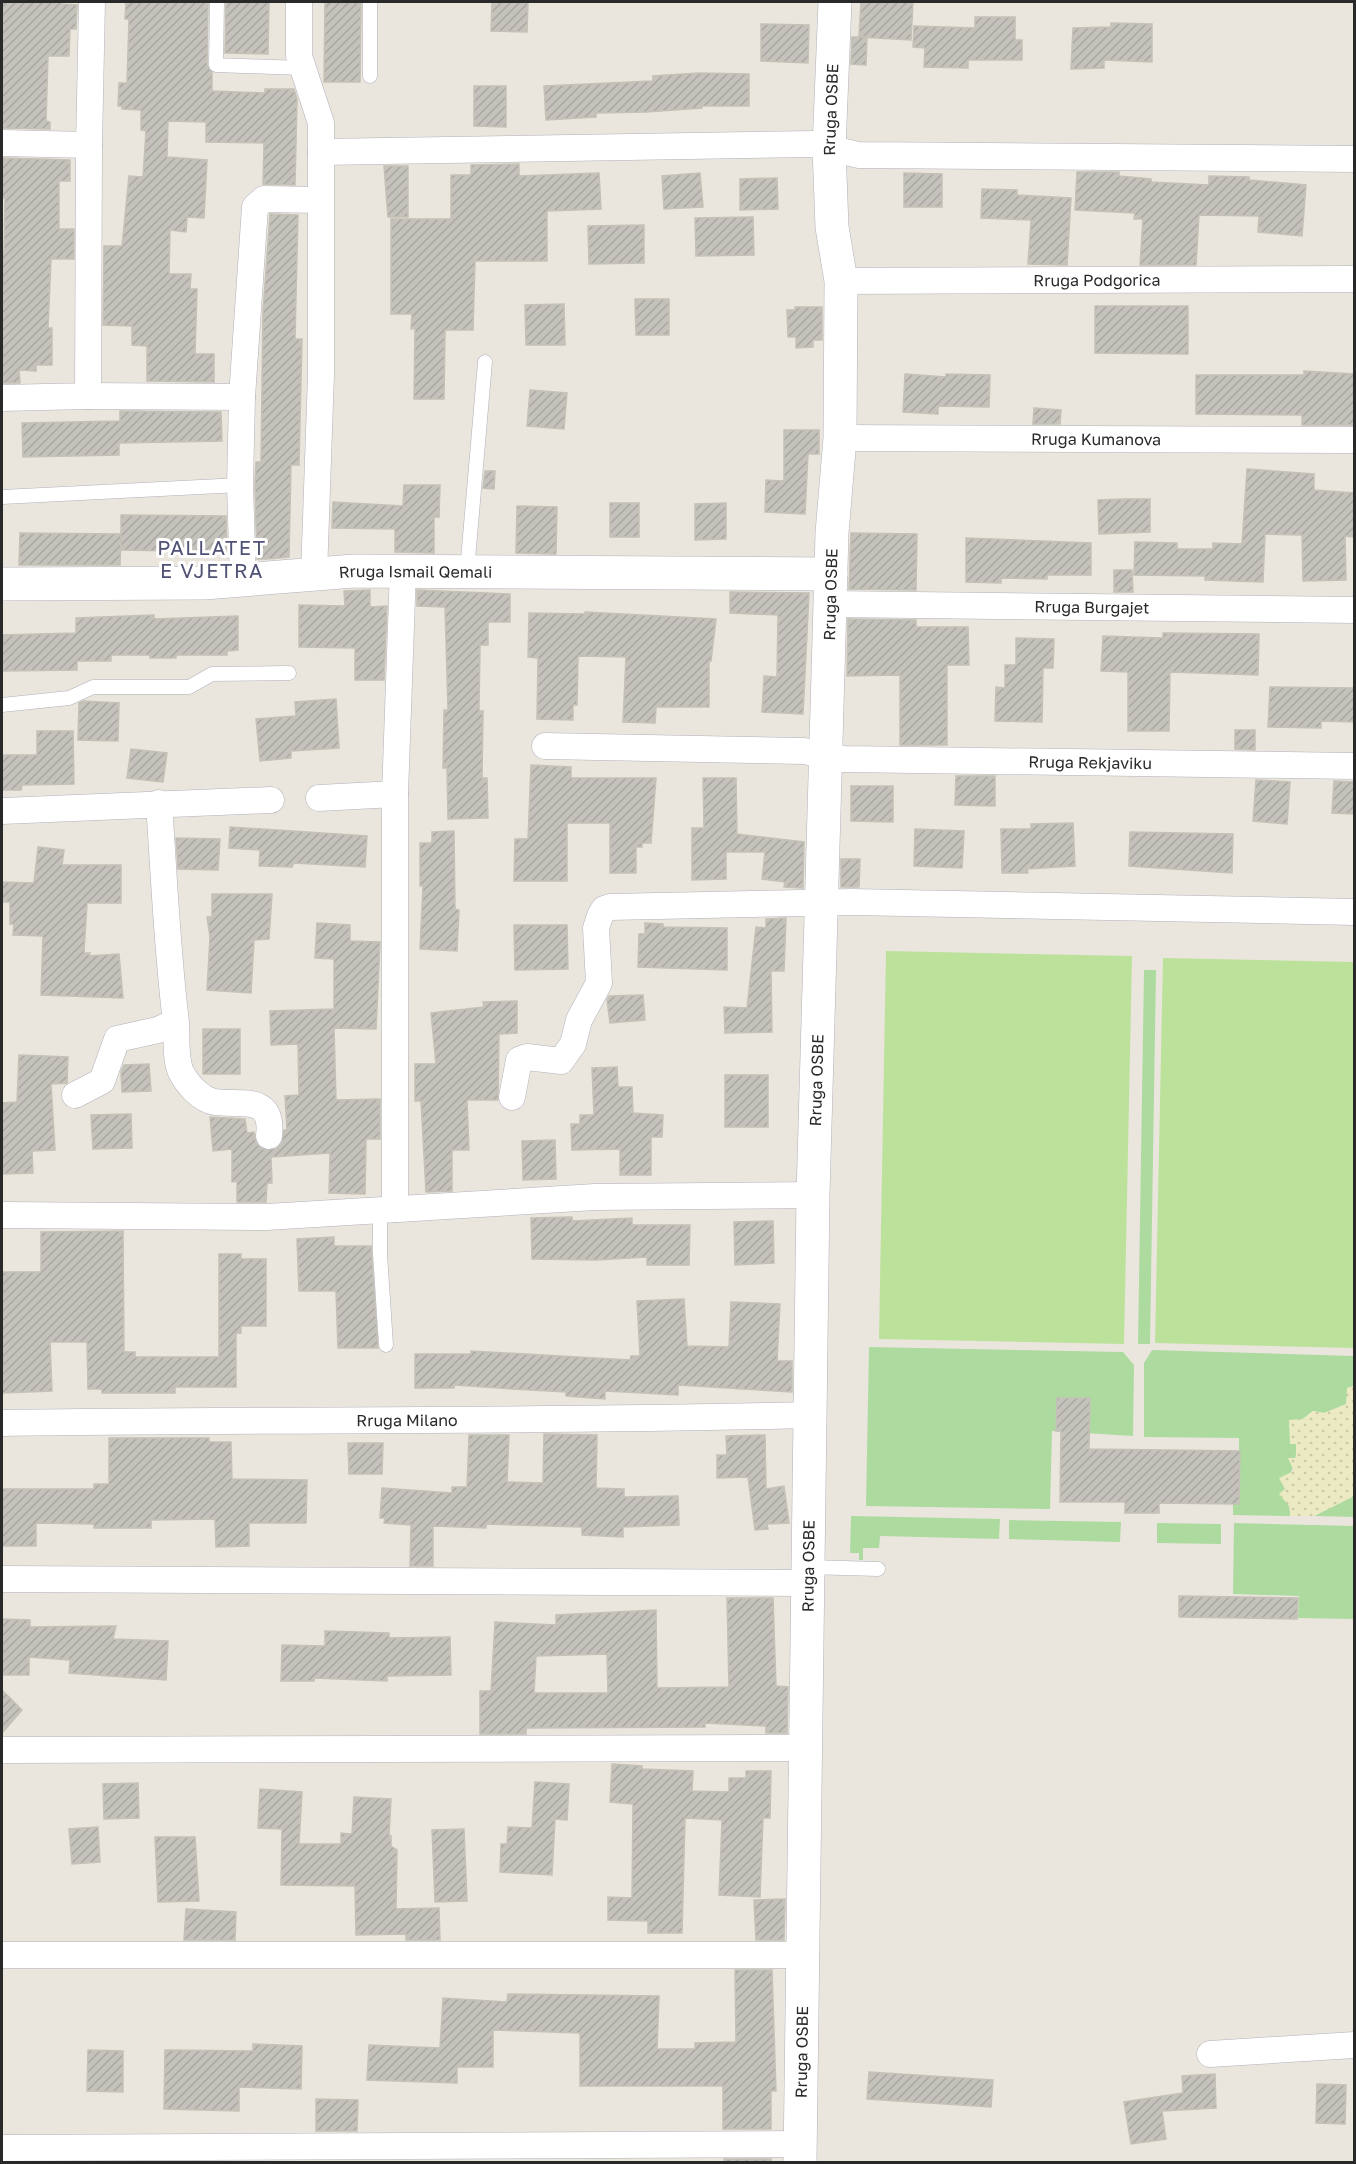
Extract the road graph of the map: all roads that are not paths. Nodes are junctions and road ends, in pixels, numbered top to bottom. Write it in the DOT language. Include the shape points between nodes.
graph roads {
  1 [pos="92,2"];
  2 [pos="217,2"];
  3 [pos="300,2"];
  4 [pos="370,2"];
  5 [pos="835,2"];
  6 [pos="302,68"];
  7 [pos="370,76"];
  8 [pos="2,143"];
  9 [pos="88,145"];
  10 [pos="829,148"];
  11 [pos="321,152"];
  12 [pos="1354,159"];
  13 [pos="320,200"];
  14 [pos="1354,279"];
  15 [pos="842,281"];
  16 [pos="485,362"];
  17 [pos="88,396"];
  18 [pos="242,397"];
  19 [pos="2,398"];
  20 [pos="840,438"];
  21 [pos="1354,440"];
  22 [pos="240,485"];
  23 [pos="2,497"];
  24 [pos="403,570"];
  25 [pos="467,571"];
  26 [pos="314,575"];
  27 [pos="243,582"];
  28 [pos="2,584"];
  29 [pos="831,589"];
  30 [pos="1354,610"];
  31 [pos="289,673"];
  32 [pos="2,705"];
  33 [pos="545,746"];
  34 [pos="826,755"];
  35 [pos="1354,765"];
  36 [pos="394,794"];
  37 [pos="319,798"];
  38 [pos="271,800"];
  39 [pos="159,803"];
  40 [pos="2,811"];
  41 [pos="821,904"];
  42 [pos="1354,912"];
  43 [pos="176,1022"];
  44 [pos="75,1095"];
  45 [pos="512,1097"];
  46 [pos="269,1136"];
  47 [pos="813,1195"];
  48 [pos="387,1210"];
  49 [pos="2,1215"];
  50 [pos="386,1345"];
  51 [pos="811,1415"];
  52 [pos="2,1424"];
  53 [pos="878,1569"];
  54 [pos="807,1575"];
  55 [pos="2,1579"];
  56 [pos="805,1748"];
  57 [pos="2,1750"];
  58 [pos="804,1954"];
  59 [pos="2,1955"];
  60 [pos="1354,2045"];
  61 [pos="1210,2054"];
  62 [pos="2,2148"];
  63 [pos="800,2153"];
  1 -- 9 [label="street"];
  2 -- 6 [label="lane" via="216,65"];
  3 -- 6 [label="street" via="298,56"];
  4 -- 7 [label="lane"];
  5 -- 10 [label="street, Rruga OSBE"];
  6 -- 11 [label="street" via="321,123"];
  8 -- 9 [label="street"];
  9 -- 17 [label="street"];
  10 -- 11 [label="street" via="814,144"];
  10 -- 12 [label="street" via="858,155"];
  10 -- 15 [label="street, Rruga OSBE" via="832,226"];
  11 -- 13 [label="street"];
  13 -- 18 [label="street" via="264,199 255,207"];
  13 -- 26 [label="street" via="321,374"];
  14 -- 15 [label="street, Rruga Podgorica"];
  15 -- 20 [label="street, Rruga OSBE"];
  16 -- 25 [label="lane"];
  17 -- 18 [label="street"];
  17 -- 19 [label="street"];
  18 -- 22 [label="street"];
  20 -- 21 [label="street, Rruga Kumanova"];
  20 -- 29 [label="street, Rruga OSBE"];
  22 -- 23 [label="lane"];
  22 -- 27 [label="street"];
  24 -- 25 [label="street, Rruga Ismail Qemali"];
  24 -- 26 [label="street, Rruga Ismail Qemali"];
  24 -- 36 [label="street"];
  25 -- 29 [label="street, Rruga Ismail Qemali"];
  26 -- 27 [label="street, Rruga Ismail Qemali"];
  27 -- 28 [label="street, Rruga Ismail Qemali"];
  29 -- 30 [label="street, Rruga Burgajet"];
  29 -- 34 [label="street, Rruga OSBE"];
  31 -- 32 [label="lane" via="212,674 189,687 93,687 69,698"];
  33 -- 34 [label="street, Rruga Rekjaviku" via="804,751"];
  34 -- 35 [label="street, Rruga Rekjaviku" via="844,759"];
  34 -- 41 [label="street, Rruga OSBE"];
  36 -- 37 [label="street"];
  36 -- 48 [label="street"];
  38 -- 39 [label="street"];
  39 -- 40 [label="street"];
  39 -- 43 [label="street"];
  41 -- 42 [label="street"];
  41 -- 45 [label="street" via="619,905 604,909 596,928 599,983 579,1020 573,1044 561,1061 527,1057 519,1060"];
  41 -- 47 [label="street, Rruga OSBE"];
  43 -- 44 [label="street" via="117,1039 102,1081"];
  43 -- 46 [label="street" via="181,1071 189,1085 212,1102 237,1101 264,1111"];
  47 -- 48 [label="street" via="595,1197"];
  47 -- 51 [label="street, Rruga OSBE"];
  48 -- 49 [label="street" via="267,1217"];
  48 -- 50 [label="lane" via="380,1254"];
  51 -- 52 [label="street, Rruga Milano"];
  51 -- 54 [label="street, Rruga OSBE"];
  53 -- 54 [label="lane"];
  54 -- 55 [label="street"];
  54 -- 56 [label="street, Rruga OSBE"];
  56 -- 57 [label="street"];
  56 -- 58 [label="street, Rruga OSBE"];
  58 -- 59 [label="street"];
  58 -- 63 [label="street, Rruga OSBE"];
  60 -- 61 [label="street"];
  62 -- 63 [label="street"];
}
